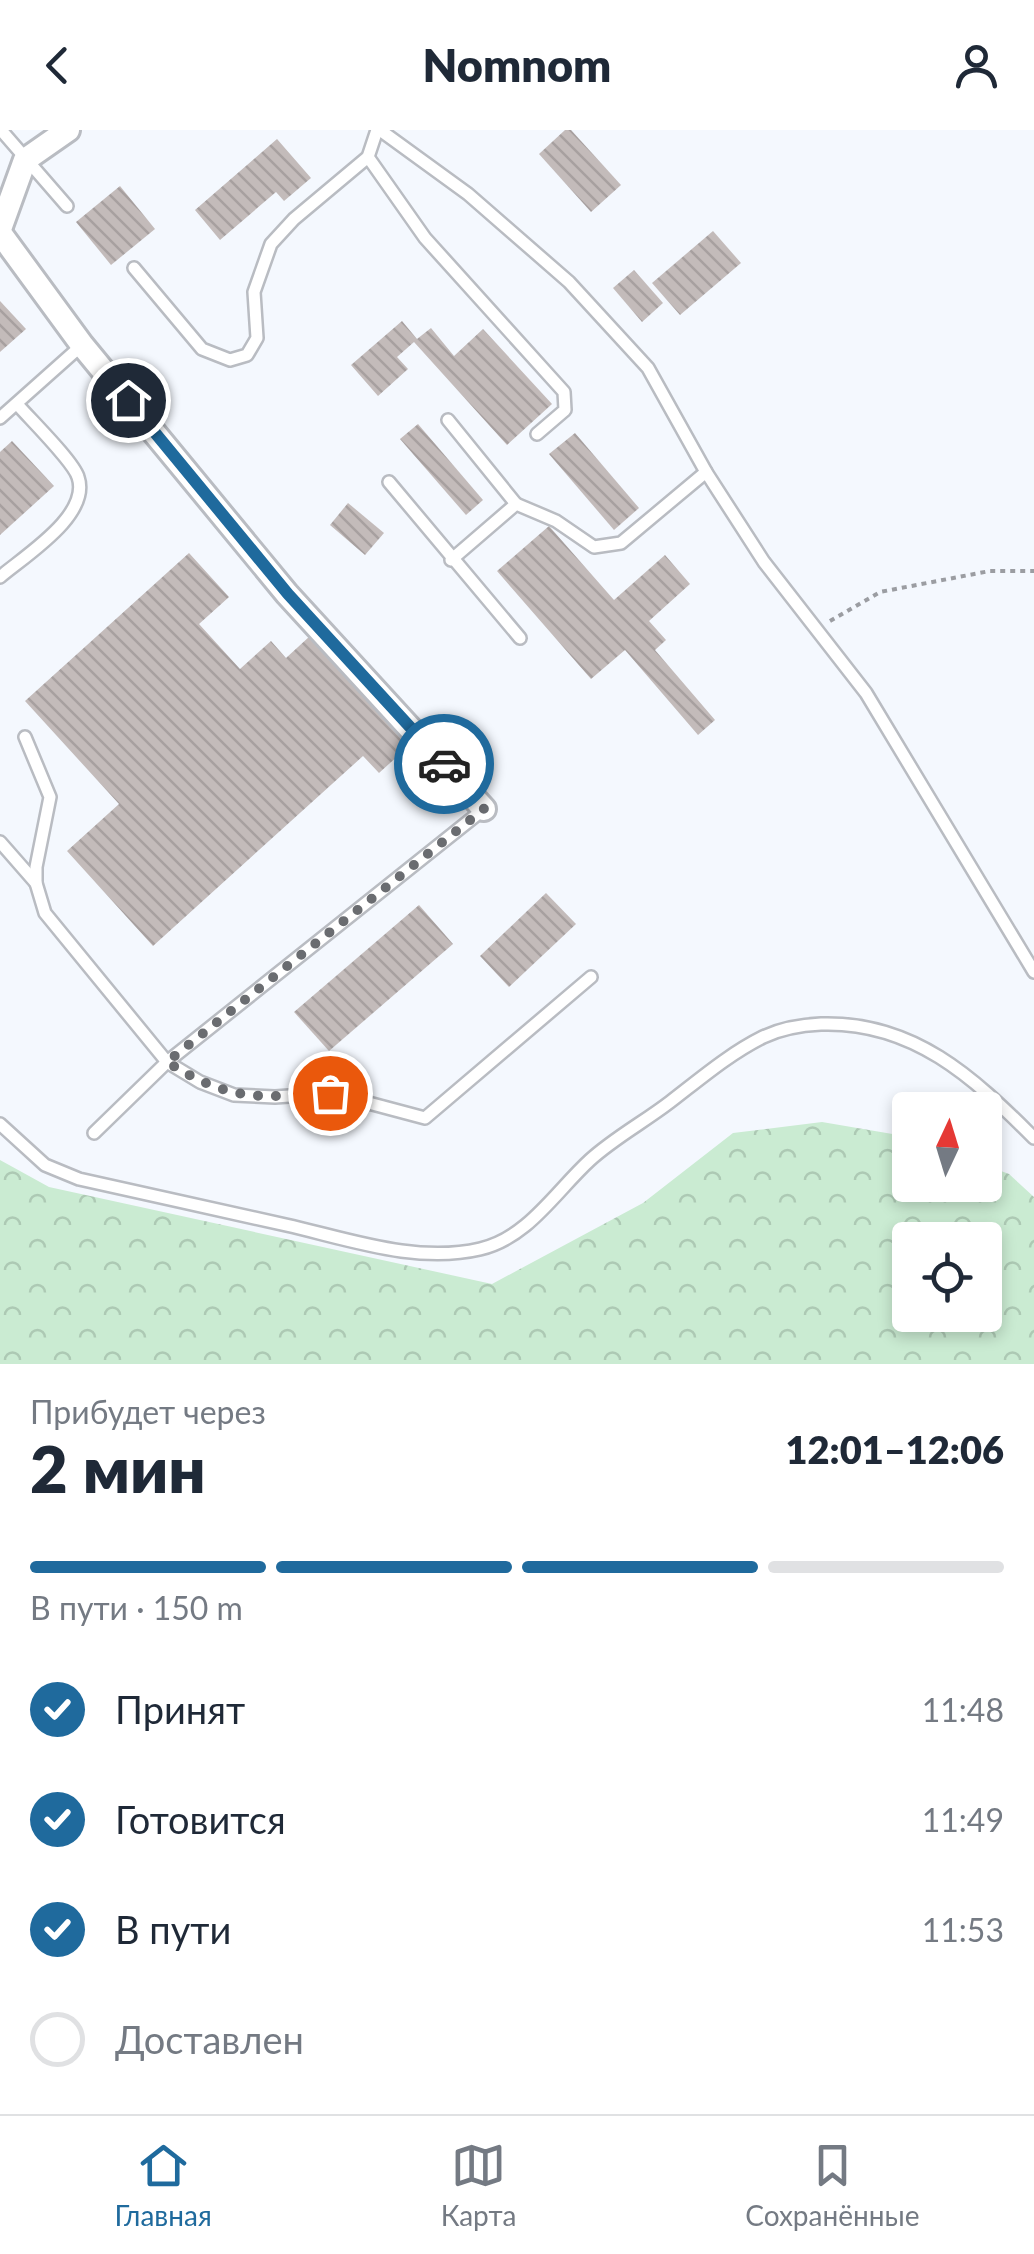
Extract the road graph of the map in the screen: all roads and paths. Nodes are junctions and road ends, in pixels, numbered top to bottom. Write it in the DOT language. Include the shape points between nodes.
graph roads {
  1 [pos="0,130"];
  2 [pos="68,130"];
  3 [pos="379,130"];
  4 [pos="368,157"];
  5 [pos="26,160"];
  6 [pos="0,182"];
  7 [pos="67,206"];
  8 [pos="0,231"];
  9 [pos="134,268"];
  10 [pos="82,345"];
  11 [pos="17,404"];
  12 [pos="0,418"];
  13 [pos="448,420"];
  14 [pos="537,434"];
  15 [pos="706,472"];
  16 [pos="388,482"];
  17 [pos="516,504"];
  18 [pos="451,560"];
  19 [pos="1034,571"];
  20 [pos="0,577"];
  21 [pos="818,628"];
  22 [pos="520,638"];
  23 [pos="25,737"];
  24 [pos="484,809"];
  25 [pos="0,842"];
  26 [pos="36,883"];
  27 [pos="1034,972"];
  28 [pos="591,977"];
  29 [pos="167,1062"];
  30 [pos="0,1124"];
  31 [pos="94,1133"];
  32 [pos="1034,1138"];
  1 -- 5 [label="lane"];
  2 -- 5 [label="street"];
  3 -- 4 [label="lane"];
  3 -- 15 [label="lane" via="468,194 569,282 648,368"];
  4 -- 9 [label="lane" via="271,244 254,292 257,338 247,354 230,360 202,349"];
  4 -- 14 [label="lane" via="424,238 564,392 565,410"];
  5 -- 6 [label="lane"];
  5 -- 7 [label="lane"];
  5 -- 8 [label="street"];
  8 -- 10 [label="street"];
  10 -- 11 [label="lane"];
  10 -- 24 [label="street" via="288,594"];
  11 -- 12 [label="lane"];
  11 -- 20 [label="lane" via="78,474 80,497 71,516"];
  13 -- 17 [label="lane"];
  15 -- 17 [label="lane" via="621,543 594,546"];
  15 -- 21 [label="lane" via="764,562"];
  16 -- 18 [label="lane"];
  17 -- 18 [label="lane"];
  18 -- 22 [label="lane"];
  19 -- 21 [label="path" via="990,570 880,592"];
  21 -- 27 [label="lane" via="866,693"];
  23 -- 26 [label="lane" via="50,797"];
  24 -- 29 [label="lane"];
  25 -- 26 [label="lane"];
  26 -- 29 [label="lane" via="45,913"];
  28 -- 29 [label="lane" via="425,1118 330,1093 234,1095"];
  29 -- 31 [label="lane"];
  30 -- 32 [label="lane" via="45,1164 79,1179 412,1254 481,1249 511,1235 624,1134 733,1054 796,1025 848,1023 895,1032 956,1067"];
}
